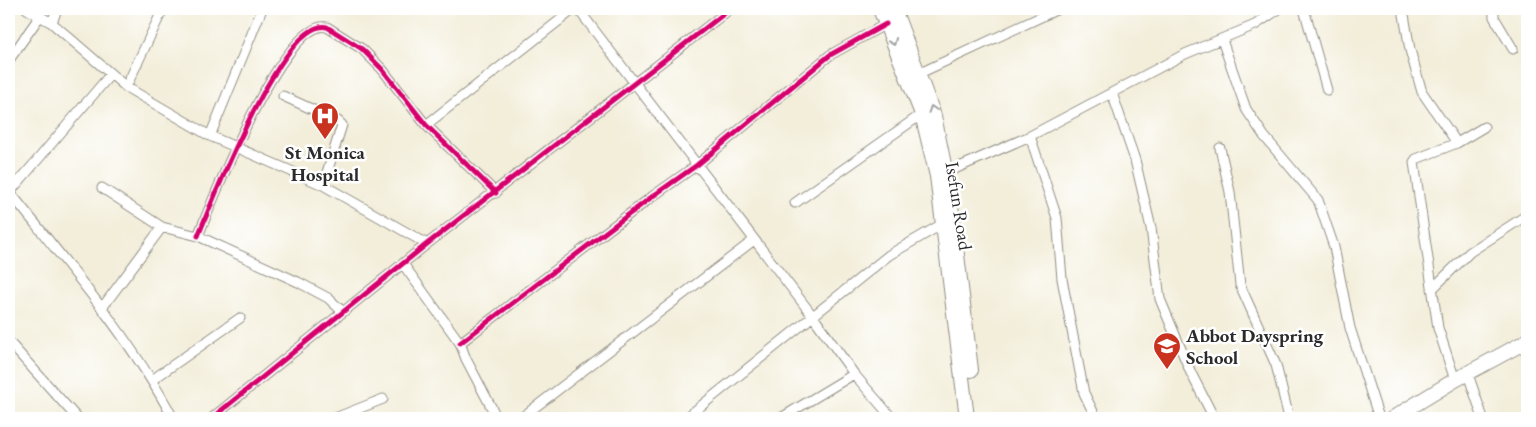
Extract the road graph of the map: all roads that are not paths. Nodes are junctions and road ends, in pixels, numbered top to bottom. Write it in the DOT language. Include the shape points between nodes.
graph roads {
  1 [pos="27,9"];
  2 [pos="58,9"];
  3 [pos="162,9"];
  4 [pos="262,9"];
  5 [pos="576,9"];
  6 [pos="730,9"];
  7 [pos="880,9"];
  8 [pos="894,9"];
  9 [pos="1058,9"];
  10 [pos="1279,9"];
  11 [pos="1304,9"];
  12 [pos="1403,9"];
  13 [pos="1494,9"];
  14 [pos="40,16"];
  15 [pos="52,23"];
  16 [pos="886,24"];
  17 [pos="1222,40"];
  18 [pos="1513,49"];
  19 [pos="9,60"];
  20 [pos="920,73"];
  21 [pos="110,75"];
  22 [pos="635,84"];
  23 [pos="126,88"];
  24 [pos="1327,90"];
  25 [pos="1112,93"];
  26 [pos="283,96"];
  27 [pos="922,114"];
  28 [pos="426,125"];
  29 [pos="1484,128"];
  30 [pos="210,136"];
  31 [pos="1030,136"];
  32 [pos="1457,143"];
  33 [pos="236,146"];
  34 [pos="1220,148"];
  35 [pos="698,165"];
  36 [pos="942,174"];
  37 [pos="323,185"];
  38 [pos="102,188"];
  39 [pos="9,191"];
  40 [pos="496,193"];
  41 [pos="795,203"];
  42 [pos="1527,215"];
  43 [pos="944,223"];
  44 [pos="162,227"];
  45 [pos="198,236"];
  46 [pos="754,240"];
  47 [pos="427,244"];
  48 [pos="403,264"];
  49 [pos="1432,288"];
  50 [pos="102,308"];
  51 [pos="343,312"];
  52 [pos="812,315"];
  53 [pos="240,318"];
  54 [pos="1527,341"];
  55 [pos="9,342"];
  56 [pos="460,343"];
  57 [pos="1527,348"];
  58 [pos="854,374"];
  59 [pos="152,380"];
  60 [pos="1455,380"];
  61 [pos="1470,380"];
  62 [pos="383,399"];
  63 [pos="1095,417"];
  64 [pos="76,418"];
  65 [pos="173,418"];
  66 [pos="212,418"];
  67 [pos="335,418"];
  68 [pos="498,418"];
  69 [pos="521,418"];
  70 [pos="686,418"];
  71 [pos="781,418"];
  72 [pos="892,418"];
  73 [pos="968,418"];
  74 [pos="977,418"];
  75 [pos="1083,418"];
  76 [pos="1214,418"];
  77 [pos="1290,418"];
  78 [pos="1379,418"];
  79 [pos="1393,418"];
  80 [pos="1406,418"];
  81 [pos="1483,418"];
  1 -- 14 [label="street"];
  2 -- 15 [label="street"];
  3 -- 23 [label="street"];
  4 -- 30 [label="street"];
  5 -- 22 [label="street"];
  5 -- 28 [label="street"];
  6 -- 22 [label="street"];
  7 -- 16 [label="street, Isefun Road"];
  8 -- 20 [label="street, Isefun Road"];
  9 -- 20 [label="street"];
  10 -- 17 [label="street"];
  11 -- 24 [label="street"];
  12 -- 32 [label="street" via="1422,92"];
  13 -- 18 [label="street" via="1494,17"];
  14 -- 15 [label="street"];
  14 -- 19 [label="street"];
  15 -- 21 [label="street"];
  16 -- 27 [label="street, Isefun Road, one-way"];
  16 -- 35 [label="street" via="830,55"];
  17 -- 25 [label="street" via="1185,54"];
  17 -- 78 [label="street" via="1246,109 1264,136 1318,200 1334,247 1350,328"];
  36 -- 20 [label="street, Isefun Road, one-way" via="934,116"];
  21 -- 23 [label="street"];
  21 -- 39 [label="street"];
  22 -- 35 [label="street"];
  22 -- 40 [label="street"];
  23 -- 30 [label="street"];
  25 -- 31 [label="street"];
  25 -- 76 [label="street" via="1135,160 1150,228 1160,299"];
  26 -- 37 [label="street" via="342,125"];
  27 -- 36 [label="street, Isefun Road"];
  27 -- 41 [label="street"];
  28 -- 33 [label="street" via="382,68 362,48 321,26 294,48 261,95"];
  28 -- 40 [label="street"];
  29 -- 32 [label="street"];
  30 -- 33 [label="street"];
  31 -- 36 [label="street"];
  31 -- 63 [label="street" via="1058,218 1062,279 1084,393"];
  32 -- 49 [label="street" via="1414,162"];
  33 -- 37 [label="street"];
  33 -- 45 [label="street"];
  34 -- 77 [label="street" via="1230,192 1240,285 1276,365"];
  35 -- 46 [label="street"];
  35 -- 56 [label="street"];
  36 -- 43 [label="street, Isefun Road"];
  36 -- 74 [label="street, Isefun Road" via="961,274"];
  37 -- 47 [label="street"];
  38 -- 44 [label="street"];
  39 -- 50 [label="street"];
  40 -- 47 [label="street"];
  42 -- 49 [label="street" via="1470,252"];
  43 -- 52 [label="street" via="889,255"];
  43 -- 73 [label="street, Isefun Road"];
  44 -- 45 [label="street"];
  44 -- 50 [label="street"];
  45 -- 51 [label="street" via="320,294"];
  46 -- 52 [label="street"];
  46 -- 69 [label="street"];
  47 -- 48 [label="street"];
  48 -- 51 [label="street"];
  48 -- 56 [label="street"];
  49 -- 60 [label="street" via="1438,328"];
  50 -- 59 [label="street"];
  51 -- 66 [label="street"];
  52 -- 58 [label="street"];
  52 -- 70 [label="street"];
  53 -- 59 [label="street"];
  54 -- 60 [label="street"];
  55 -- 64 [label="street"];
  56 -- 68 [label="street"];
  57 -- 61 [label="street"];
  58 -- 71 [label="street"];
  58 -- 72 [label="street"];
  59 -- 65 [label="street"];
  60 -- 79 [label="street"];
  61 -- 80 [label="street"];
  61 -- 81 [label="street"];
  62 -- 67 [label="street"];
  63 -- 75 [label="street"];
}
